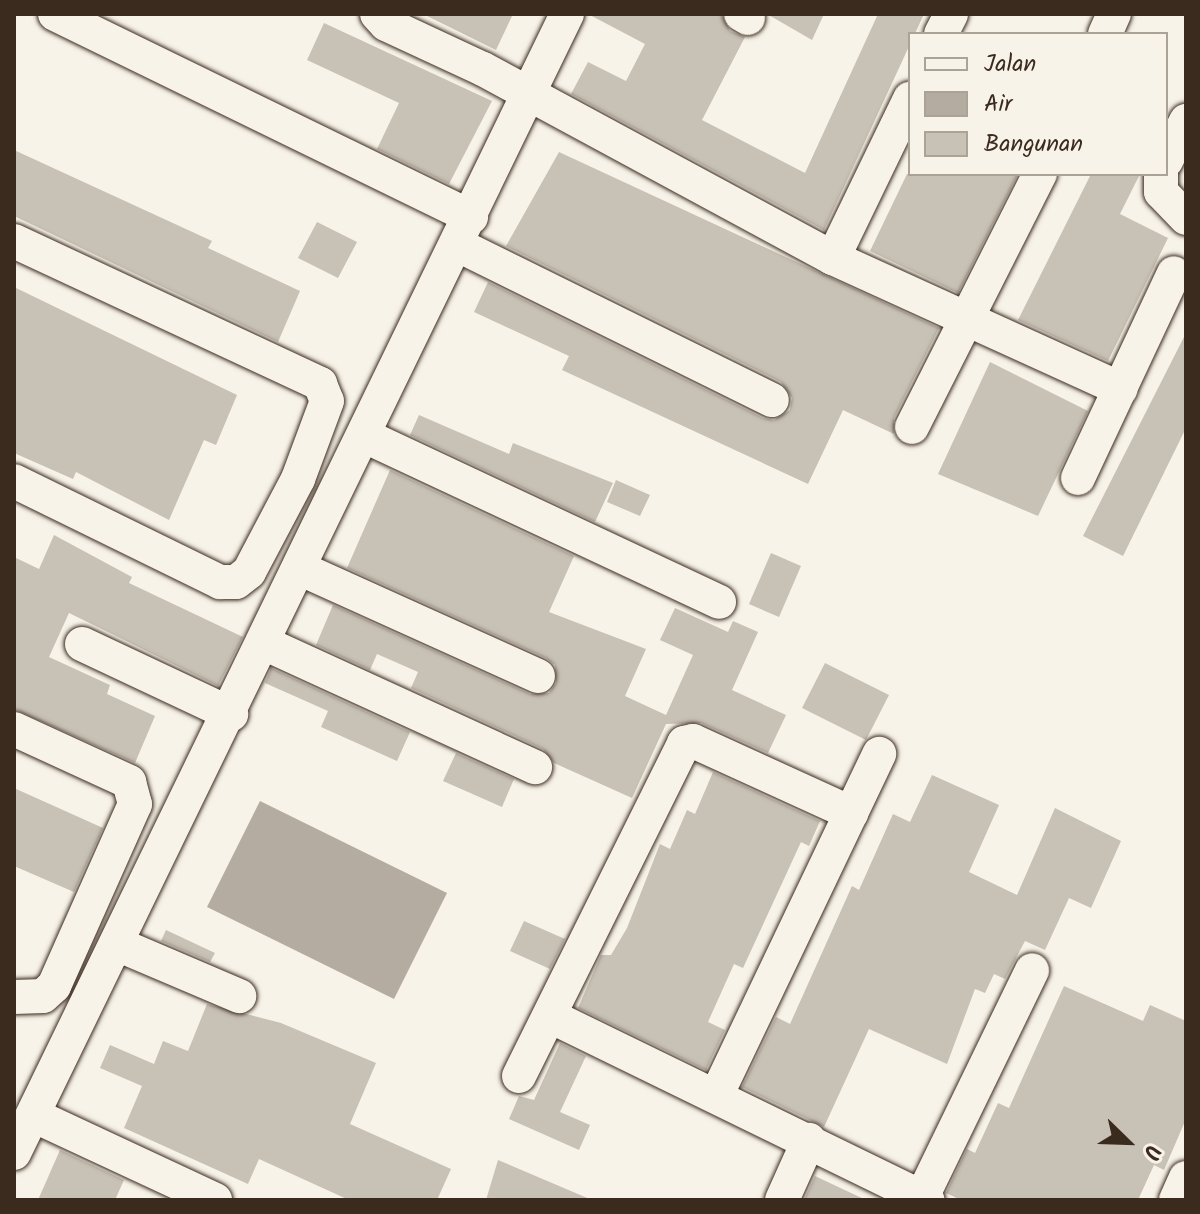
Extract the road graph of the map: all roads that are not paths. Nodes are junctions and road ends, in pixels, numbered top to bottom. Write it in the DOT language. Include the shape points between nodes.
graph roads {
  1 [pos="55,14"];
  2 [pos="377,14"];
  3 [pos="567,14"];
  4 [pos="951,14"];
  5 [pos="942,32"];
  6 [pos="529,93"];
  7 [pos="908,103"];
  8 [pos="1186,121"];
  9 [pos="1168,157"];
  10 [pos="1039,176"];
  11 [pos="1161,176"];
  12 [pos="1186,218"];
  13 [pos="464,231"];
  14 [pos="14,241"];
  15 [pos="833,258"];
  16 [pos="1174,273"];
  17 [pos="967,318"];
  18 [pos="1121,389"];
  19 [pos="772,400"];
  20 [pos="912,427"];
  21 [pos="365,436"];
  22 [pos="1078,478"];
  23 [pos="14,481"];
  24 [pos="301,569"];
  25 [pos="719,602"];
  26 [pos="82,644"];
  27 [pos="266,644"];
  28 [pos="538,676"];
  29 [pos="231,714"];
  30 [pos="14,729"];
  31 [pos="879,754"];
  32 [pos="535,767"];
  33 [pos="851,813"];
  34 [pos="117,944"];
  35 [pos="1032,970"];
  36 [pos="239,996"];
  37 [pos="14,997"];
  38 [pos="550,1016"];
  39 [pos="519,1076"];
  40 [pos="717,1094"];
  41 [pos="33,1115"];
  42 [pos="809,1140"];
  43 [pos="14,1153"];
  44 [pos="1186,1178"];
  45 [pos="925,1198"];
  46 [pos="215,1200"];
  47 [pos="782,1200"];
  48 [pos="1176,1200"];
  1 -- 13 [label="street"];
  2 -- 6 [label="street" via="386,24"];
  3 -- 6 [label="street"];
  4 -- 5 [label="street"];
  6 -- 13 [label="street"];
  6 -- 15 [label="street"];
  7 -- 15 [label="street"];
  8 -- 9 [label="street"];
  10 -- 17 [label="street"];
  11 -- 12 [label="street" via="1161,192"];
  13 -- 19 [label="street"];
  13 -- 21 [label="street"];
  14 -- 23 [label="street" via="320,384 327,401 298,479 249,572 236,582 220,582"];
  15 -- 17 [label="street"];
  16 -- 18 [label="street"];
  17 -- 18 [label="street"];
  17 -- 20 [label="street"];
  18 -- 22 [label="street"];
  21 -- 24 [label="street"];
  21 -- 25 [label="street"];
  24 -- 27 [label="street"];
  24 -- 28 [label="street"];
  26 -- 29 [label="street"];
  27 -- 29 [label="street"];
  27 -- 32 [label="street"];
  29 -- 34 [label="street"];
  30 -- 37 [label="street" via="129,782 135,804 54,986 43,996"];
  31 -- 33 [label="street"];
  33 -- 38 [label="street" via="699,743 684,743"];
  33 -- 40 [label="street"];
  34 -- 36 [label="street"];
  34 -- 41 [label="street"];
  35 -- 45 [label="street"];
  38 -- 39 [label="street"];
  38 -- 40 [label="street"];
  40 -- 42 [label="street"];
  41 -- 43 [label="street"];
  41 -- 46 [label="street"];
  42 -- 45 [label="street"];
  42 -- 47 [label="street"];
  44 -- 48 [label="street"];
}
